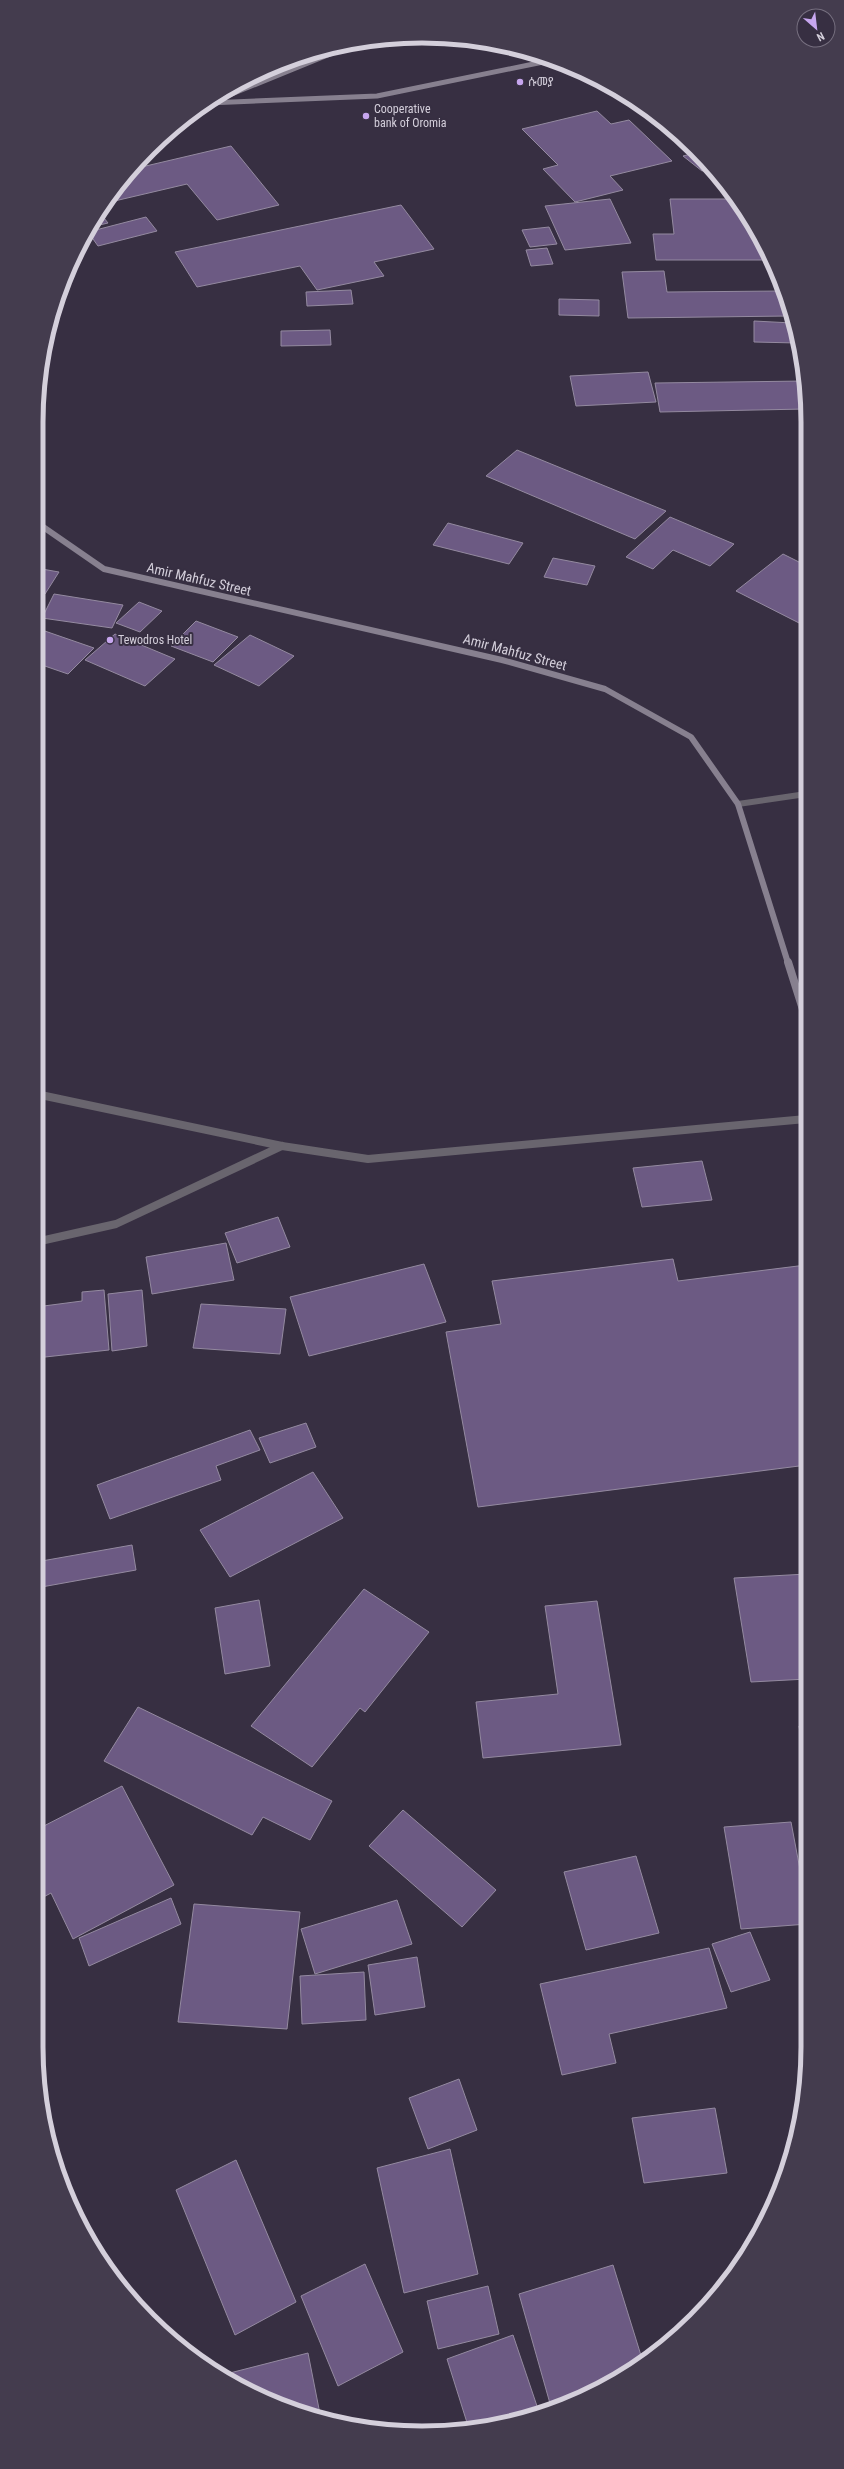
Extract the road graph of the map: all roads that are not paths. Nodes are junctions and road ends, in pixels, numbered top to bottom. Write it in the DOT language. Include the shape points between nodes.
graph roads {
  1 [pos="327,55"];
  2 [pos="542,62"];
  3 [pos="237,92"];
  4 [pos="218,103"];
  5 [pos="43,527"];
  6 [pos="801,795"];
  7 [pos="738,804"];
  8 [pos="801,1003"];
  9 [pos="43,1095"];
  10 [pos="801,1119"];
  11 [pos="282,1146"];
  12 [pos="43,1240"];
  1 -- 3 [label="main road"];
  2 -- 4 [label="main road" via="377,96"];
  5 -- 7 [label="main road, Amir Mahfuz Street" via="104,569 502,660 605,689 691,737"];
  6 -- 7 [label="street"];
  7 -- 8 [label="main road, Amir Mahfuz Street"];
  9 -- 11 [label="street"];
  10 -- 11 [label="street" via="368,1159"];
  11 -- 12 [label="street" via="116,1224"];
}
